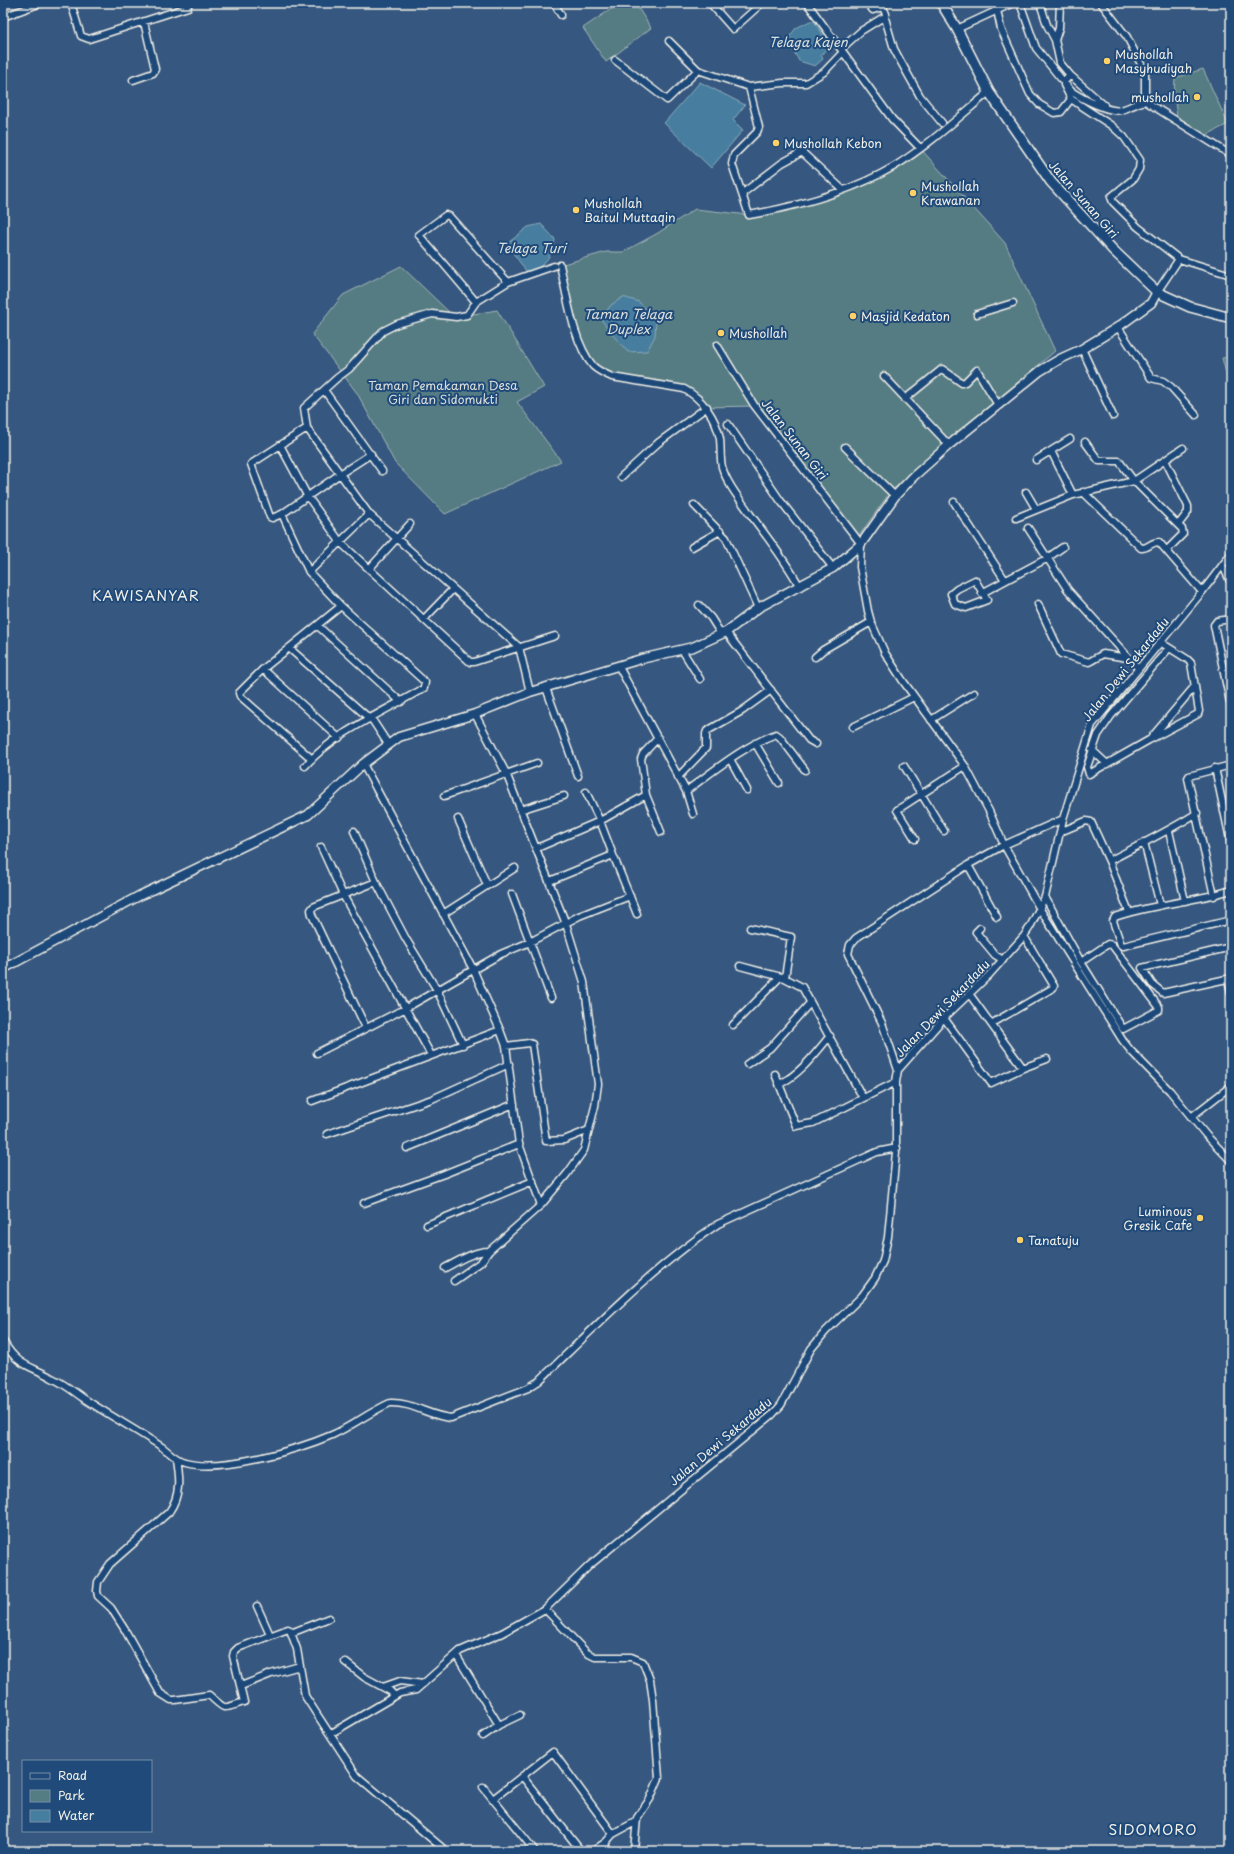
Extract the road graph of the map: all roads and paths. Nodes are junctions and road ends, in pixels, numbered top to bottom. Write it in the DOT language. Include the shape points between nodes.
graph roads {
  1 [pos="41,3"];
  2 [pos="71,3"];
  3 [pos="554,3"];
  4 [pos="710,3"];
  5 [pos="762,3"];
  6 [pos="807,3"];
  7 [pos="867,3"];
  8 [pos="941,3"];
  9 [pos="993,3"];
  10 [pos="1013,3"];
  11 [pos="1020,3"];
  12 [pos="1040,3"];
  13 [pos="1060,3"];
  14 [pos="1101,3"];
  15 [pos="188,7"];
  16 [pos="997,10"];
  17 [pos="561,14"];
  18 [pos="3,17"];
  19 [pos="885,18"];
  20 [pos="144,22"];
  21 [pos="957,29"];
  22 [pos="1055,40"];
  23 [pos="669,41"];
  24 [pos="842,50"];
  25 [pos="615,60"];
  26 [pos="698,70"];
  27 [pos="1070,75"];
  28 [pos="132,80"];
  29 [pos="1064,82"];
  30 [pos="749,86"];
  31 [pos="989,92"];
  32 [pos="1071,99"];
  33 [pos="1145,101"];
  34 [pos="1110,110"];
  35 [pos="942,123"];
  36 [pos="920,148"];
  37 [pos="1231,155"];
  38 [pos="843,190"];
  39 [pos="743,193"];
  40 [pos="1179,259"];
  41 [pos="1231,275"];
  42 [pos="508,282"];
  43 [pos="1157,292"];
  44 [pos="476,302"];
  45 [pos="1013,303"];
  46 [pos="977,314"];
  47 [pos="1231,318"];
  48 [pos="1118,327"];
  49 [pos="717,345"];
  50 [pos="1082,350"];
  51 [pos="884,376"];
  52 [pos="324,390"];
  53 [pos="905,399"];
  54 [pos="998,405"];
  55 [pos="707,408"];
  56 [pos="1196,415"];
  57 [pos="1113,416"];
  58 [pos="728,424"];
  59 [pos="307,428"];
  60 [pos="1070,439"];
  61 [pos="1085,442"];
  62 [pos="280,445"];
  63 [pos="949,445"];
  64 [pos="845,447"];
  65 [pos="1183,448"];
  66 [pos="1051,451"];
  67 [pos="371,454"];
  68 [pos="1036,460"];
  69 [pos="1165,460"];
  70 [pos="382,470"];
  71 [pos="340,474"];
  72 [pos="621,477"];
  73 [pos="1134,481"];
  74 [pos="1026,492"];
  75 [pos="1083,492"];
  76 [pos="1073,495"];
  77 [pos="895,496"];
  78 [pos="308,497"];
  79 [pos="954,502"];
  80 [pos="694,505"];
  81 [pos="1036,509"];
  82 [pos="282,514"];
  83 [pos="369,514"];
  84 [pos="1016,518"];
  85 [pos="410,524"];
  86 [pos="1178,526"];
  87 [pos="1028,528"];
  88 [pos="720,531"];
  89 [pos="396,539"];
  90 [pos="341,543"];
  91 [pos="861,544"];
  92 [pos="692,547"];
  93 [pos="1063,547"];
  94 [pos="1167,550"];
  95 [pos="1231,554"];
  96 [pos="1046,559"];
  97 [pos="1223,566"];
  98 [pos="833,568"];
  99 [pos="369,569"];
  100 [pos="309,572"];
  101 [pos="1005,580"];
  102 [pos="1231,583"];
  103 [pos="800,587"];
  104 [pos="453,589"];
  105 [pos="1202,592"];
  106 [pos="982,593"];
  107 [pos="1038,604"];
  108 [pos="699,605"];
  109 [pos="341,606"];
  110 [pos="758,608"];
  111 [pos="424,619"];
  112 [pos="1231,619"];
  113 [pos="871,622"];
  114 [pos="318,626"];
  115 [pos="724,633"];
  116 [pos="555,636"];
  117 [pos="1160,642"];
  118 [pos="519,647"];
  119 [pos="289,648"];
  120 [pos="1168,648"];
  121 [pos="682,650"];
  122 [pos="815,657"];
  123 [pos="1128,658"];
  124 [pos="619,667"];
  125 [pos="1138,668"];
  126 [pos="263,669"];
  127 [pos="700,679"];
  128 [pos="1195,686"];
  129 [pos="546,688"];
  130 [pos="771,690"];
  131 [pos="530,692"];
  132 [pos="974,693"];
  133 [pos="914,697"];
  134 [pos="401,702"];
  135 [pos="1231,707"];
  136 [pos="475,714"];
  137 [pos="370,718"];
  138 [pos="931,720"];
  139 [pos="853,727"];
  140 [pos="339,738"];
  141 [pos="658,738"];
  142 [pos="1149,740"];
  143 [pos="388,744"];
  144 [pos="754,744"];
  145 [pos="816,744"];
  146 [pos="1092,750"];
  147 [pos="312,759"];
  148 [pos="730,759"];
  149 [pos="537,763"];
  150 [pos="363,764"];
  151 [pos="1107,764"];
  152 [pos="1231,765"];
  153 [pos="305,766"];
  154 [pos="904,766"];
  155 [pos="965,766"];
  156 [pos="1215,768"];
  157 [pos="805,770"];
  158 [pos="506,773"];
  159 [pos="578,776"];
  160 [pos="678,777"];
  161 [pos="779,783"];
  162 [pos="747,790"];
  163 [pos="686,791"];
  164 [pos="586,792"];
  165 [pos="646,794"];
  166 [pos="922,795"];
  167 [pos="444,796"];
  168 [pos="564,796"];
  169 [pos="520,810"];
  170 [pos="1197,813"];
  171 [pos="693,814"];
  172 [pos="458,819"];
  173 [pos="1063,819"];
  174 [pos="600,820"];
  175 [pos="354,831"];
  176 [pos="944,831"];
  177 [pos="1169,831"];
  178 [pos="661,832"];
  179 [pos="1060,832"];
  180 [pos="915,839"];
  181 [pos="1144,842"];
  182 [pos="1231,844"];
  183 [pos="1004,845"];
  184 [pos="321,847"];
  185 [pos="537,848"];
  186 [pos="613,855"];
  187 [pos="1110,861"];
  188 [pos="968,865"];
  189 [pos="515,868"];
  190 [pos="550,881"];
  191 [pos="376,882"];
  192 [pos="487,885"];
  193 [pos="1231,890"];
  194 [pos="343,894"];
  195 [pos="512,894"];
  196 [pos="630,896"];
  197 [pos="1214,896"];
  198 [pos="1045,897"];
  199 [pos="1185,900"];
  200 [pos="1160,905"];
  201 [pos="1040,909"];
  202 [pos="1129,912"];
  203 [pos="443,914"];
  204 [pos="637,914"];
  205 [pos="997,917"];
  206 [pos="1231,920"];
  207 [pos="566,924"];
  208 [pos="750,928"];
  209 [pos="980,928"];
  210 [pos="1024,936"];
  211 [pos="530,942"];
  212 [pos="1231,947"];
  213 [pos="1003,960"];
  214 [pos="1081,962"];
  215 [pos="740,966"];
  216 [pos="3,969"];
  217 [pos="474,969"];
  218 [pos="783,978"];
  219 [pos="1229,978"];
  220 [pos="437,990"];
  221 [pos="1231,992"];
  222 [pos="970,995"];
  223 [pos="551,998"];
  224 [pos="810,1003"];
  225 [pos="406,1008"];
  226 [pos="944,1018"];
  227 [pos="992,1024"];
  228 [pos="733,1025"];
  229 [pos="366,1028"];
  230 [pos="500,1030"];
  231 [pos="830,1036"];
  232 [pos="463,1045"];
  233 [pos="506,1046"];
  234 [pos="317,1053"];
  235 [pos="431,1055"];
  236 [pos="1047,1059"];
  237 [pos="509,1064"];
  238 [pos="747,1064"];
  239 [pos="1023,1068"];
  240 [pos="898,1070"];
  241 [pos="775,1074"];
  242 [pos="896,1082"];
  243 [pos="780,1084"];
  244 [pos="1231,1086"];
  245 [pos="863,1098"];
  246 [pos="312,1101"];
  247 [pos="514,1104"];
  248 [pos="1191,1117"];
  249 [pos="589,1130"];
  250 [pos="327,1134"];
  251 [pos="519,1144"];
  252 [pos="407,1148"];
  253 [pos="897,1148"];
  254 [pos="1231,1161"];
  255 [pos="533,1181"];
  256 [pos="364,1203"];
  257 [pos="541,1204"];
  258 [pos="427,1226"];
  259 [pos="490,1251"];
  260 [pos="445,1268"];
  261 [pos="454,1282"];
  262 [pos="3,1341"];
  263 [pos="176,1458"];
  264 [pos="256,1606"];
  265 [pos="545,1609"];
  266 [pos="329,1618"];
  267 [pos="292,1633"];
  268 [pos="270,1635"];
  269 [pos="456,1655"];
  270 [pos="345,1662"];
  271 [pos="300,1666"];
  272 [pos="422,1684"];
  273 [pos="240,1686"];
  274 [pos="383,1687"];
  275 [pos="395,1696"];
  276 [pos="520,1715"];
  277 [pos="499,1725"];
  278 [pos="330,1734"];
  279 [pos="483,1736"];
  280 [pos="522,1776"];
  281 [pos="483,1788"];
  282 [pos="493,1799"];
  283 [pos="637,1821"];
  284 [pos="613,1834"];
  285 [pos="606,1842"];
  286 [pos="446,1851"];
  287 [pos="535,1851"];
  288 [pos="581,1851"];
  289 [pos="593,1851"];
  290 [pos="606,1851"];
  291 [pos="634,1851"];
  1 -- 18 [label="street"];
  2 -- 20 [label="street" via="79,32 84,38 89,39"];
  3 -- 17 [label="street"];
  4 -- 5 [label="street" via="732,29"];
  6 -- 24 [label="street"];
  7 -- 19 [label="street" via="873,10 883,7"];
  8 -- 21 [label="main road, Jalan Sunan Giri"];
  9 -- 16 [label="street"];
  10 -- 16 [label="street"];
  11 -- 29 [label="street" via="1036,48"];
  12 -- 22 [label="street"];
  13 -- 22 [label="street" via="1059,28"];
  14 -- 33 [label="street" via="1127,37 1145,72"];
  15 -- 20 [label="street"];
  16 -- 21 [label="street"];
  16 -- 32 [label="street" via="1001,29 1030,94 1039,104 1054,113 1061,112"];
  19 -- 24 [label="street" via="872,24"];
  19 -- 35 [label="street" via="900,62 920,96"];
  20 -- 28 [label="street" via="155,69 153,73"];
  21 -- 31 [label="main road, Jalan Sunan Giri"];
  22 -- 27 [label="street" via="1060,63"];
  23 -- 26 [label="street"];
  24 -- 30 [label="street" via="824,72 810,81"];
  24 -- 36 [label="street" via="892,119"];
  25 -- 26 [label="street" via="666,100"];
  26 -- 30 [label="street"];
  27 -- 29 [label="street"];
  27 -- 34 [label="street"];
  29 -- 32 [label="street"];
  29 -- 34 [label="street" via="1078,96"];
  30 -- 39 [label="street" via="759,128 734,155 732,164"];
  31 -- 36 [label="street"];
  31 -- 43 [label="main road, Jalan Sunan Giri" via="1051,182 1113,250"];
  32 -- 40 [label="street" via="1112,126 1124,137 1140,160 1140,169 1132,179 1111,196 1113,202 1138,228"];
  33 -- 34 [label="street" via="1122,110"];
  33 -- 37 [label="street"];
  36 -- 38 [label="street" via="895,166"];
  38 -- 39 [label="street" via="749,215"];
  38 -- 39 [label="street" via="802,152 782,163"];
  40 -- 41 [label="street"];
  40 -- 43 [label="street"];
  42 -- 44 [label="street"];
  42 -- 44 [label="street" via="446,215 419,236"];
  42 -- 55 [label="street" via="557,266 577,335 584,354 594,367 612,377 684,389"];
  43 -- 47 [label="main road, Jalan Sunan Giri" via="1190,307"];
  43 -- 48 [label="street" via="1151,304"];
  44 -- 52 [label="street" via="467,315 456,317 432,314 397,324 383,331 349,370"];
  45 -- 46 [label="street"];
  48 -- 50 [label="street"];
  48 -- 56 [label="street" via="1151,378 1171,387"];
  49 -- 91 [label="street, Jalan Sunan Giri" via="754,406"];
  50 -- 54 [label="street" via="1040,371"];
  50 -- 57 [label="street"];
  51 -- 53 [label="street"];
  52 -- 59 [label="street" via="304,408"];
  52 -- 67 [label="street"];
  53 -- 54 [label="street" via="942,369 962,383 977,370"];
  53 -- 63 [label="street"];
  54 -- 63 [label="street"];
  55 -- 72 [label="street" via="658,443"];
  55 -- 103 [label="street" via="715,423 722,467 730,484"];
  58 -- 98 [label="street" via="780,500"];
  59 -- 62 [label="street"];
  59 -- 71 [label="street"];
  60 -- 66 [label="street"];
  61 -- 73 [label="street" via="1099,461 1119,461"];
  62 -- 78 [label="street"];
  62 -- 82 [label="street" via="251,465 268,515 272,518"];
  63 -- 77 [label="street"];
  64 -- 77 [label="street"];
  65 -- 69 [label="street"];
  66 -- 68 [label="street"];
  66 -- 76 [label="street"];
  67 -- 70 [label="street"];
  67 -- 71 [label="street"];
  69 -- 73 [label="street"];
  69 -- 86 [label="street" via="1188,506 1188,512"];
  71 -- 78 [label="street"];
  71 -- 83 [label="street"];
  73 -- 75 [label="street"];
  73 -- 86 [label="street"];
  74 -- 81 [label="street"];
  75 -- 76 [label="street"];
  75 -- 94 [label="street" via="1141,548 1146,548 1157,541"];
  76 -- 81 [label="street"];
  77 -- 91 [label="street"];
  78 -- 82 [label="street"];
  78 -- 90 [label="street"];
  79 -- 101 [label="street"];
  80 -- 88 [label="street"];
  81 -- 84 [label="street"];
  82 -- 100 [label="street"];
  83 -- 89 [label="street"];
  83 -- 90 [label="street"];
  85 -- 89 [label="street"];
  86 -- 94 [label="street" via="1183,534"];
  87 -- 96 [label="street"];
  88 -- 92 [label="street"];
  88 -- 110 [label="street" via="726,538"];
  89 -- 99 [label="street"];
  89 -- 104 [label="street"];
  90 -- 99 [label="street"];
  90 -- 100 [label="street"];
  91 -- 98 [label="street"];
  91 -- 113 [label="street" via="860,567"];
  93 -- 96 [label="street"];
  94 -- 105 [label="street"];
  95 -- 97 [label="street, Jalan Dewi Sekardadu"];
  96 -- 101 [label="street"];
  96 -- 123 [label="street" via="1068,590"];
  97 -- 102 [label="street"];
  97 -- 105 [label="street, Jalan Dewi Sekardadu"];
  98 -- 103 [label="street"];
  99 -- 111 [label="street"];
  100 -- 109 [label="street"];
  101 -- 106 [label="street"];
  103 -- 110 [label="street"];
  104 -- 111 [label="street"];
  104 -- 118 [label="street"];
  105 -- 117 [label="street, Jalan Dewi Sekardadu"];
  106 -- 106 [label="street" via="987,600 966,608 955,604 951,594 975,580"];
  107 -- 123 [label="street" via="1061,654 1089,662 1104,654"];
  108 -- 115 [label="street"];
  109 -- 114 [label="street"];
  109 -- 134 [label="street" via="424,680 424,688"];
  110 -- 115 [label="street"];
  111 -- 118 [label="street" via="472,662"];
  112 -- 135 [label="street" via="1217,621 1214,625"];
  113 -- 122 [label="street"];
  113 -- 133 [label="street" via="885,653"];
  114 -- 119 [label="street"];
  114 -- 134 [label="street"];
  115 -- 121 [label="street"];
  115 -- 130 [label="street"];
  116 -- 118 [label="street"];
  117 -- 120 [label="street"];
  117 -- 125 [label="street, Jalan Dewi Sekardadu"];
  118 -- 131 [label="street"];
  119 -- 126 [label="street"];
  119 -- 137 [label="street"];
  120 -- 128 [label="street" via="1189,661"];
  120 -- 146 [label="street" via="1111,716 1098,735"];
  121 -- 124 [label="street"];
  121 -- 127 [label="street"];
  123 -- 125 [label="street"];
  124 -- 129 [label="street"];
  124 -- 141 [label="street"];
  125 -- 173 [label="street, Jalan Dewi Sekardadu" via="1092,725"];
  126 -- 140 [label="street"];
  126 -- 147 [label="street" via="238,694"];
  128 -- 142 [label="street"];
  128 -- 142 [label="street" via="1198,714"];
  129 -- 131 [label="street"];
  129 -- 159 [label="street"];
  130 -- 145 [label="street" via="809,740"];
  130 -- 160 [label="street" via="742,711 707,731 706,748"];
  131 -- 136 [label="street"];
  132 -- 138 [label="street"];
  133 -- 138 [label="street"];
  133 -- 139 [label="street"];
  134 -- 137 [label="street"];
  136 -- 143 [label="street" via="399,737"];
  136 -- 158 [label="street"];
  137 -- 140 [label="street"];
  137 -- 143 [label="street"];
  138 -- 155 [label="street"];
  140 -- 147 [label="street"];
  141 -- 160 [label="street"];
  141 -- 165 [label="street" via="641,759"];
  142 -- 151 [label="street"];
  143 -- 150 [label="street"];
  144 -- 148 [label="street"];
  144 -- 157 [label="street" via="778,735"];
  144 -- 161 [label="street"];
  146 -- 151 [label="street"];
  146 -- 151 [label="street" via="1087,767 1089,774"];
  147 -- 153 [label="street"];
  148 -- 162 [label="street"];
  148 -- 163 [label="street"];
  149 -- 158 [label="street"];
  150 -- 203 [label="street"];
  150 -- 216 [label="street" via="308,815 139,896"];
  152 -- 156 [label="street"];
  154 -- 166 [label="street"];
  155 -- 166 [label="street"];
  155 -- 183 [label="street"];
  156 -- 170 [label="street" via="1188,778"];
  156 -- 182 [label="street"];
  158 -- 167 [label="street"];
  158 -- 169 [label="street"];
  160 -- 163 [label="street"];
  163 -- 171 [label="street"];
  164 -- 174 [label="street"];
  165 -- 174 [label="street"];
  165 -- 178 [label="street"];
  166 -- 176 [label="street"];
  166 -- 180 [label="street" via="897,810"];
  168 -- 169 [label="street"];
  169 -- 185 [label="street"];
  170 -- 177 [label="street"];
  170 -- 197 [label="street"];
  172 -- 192 [label="street"];
  173 -- 179 [label="street, Jalan Dewi Sekardadu"];
  173 -- 183 [label="street"];
  174 -- 185 [label="street"];
  174 -- 186 [label="street"];
  175 -- 191 [label="street"];
  177 -- 181 [label="street"];
  177 -- 199 [label="street"];
  179 -- 187 [label="street" via="1089,821"];
  179 -- 198 [label="street, Jalan Dewi Sekardadu"];
  181 -- 187 [label="street"];
  181 -- 200 [label="street"];
  183 -- 188 [label="street"];
  183 -- 201 [label="street"];
  184 -- 194 [label="street"];
  185 -- 190 [label="street"];
  186 -- 190 [label="street"];
  186 -- 196 [label="street"];
  187 -- 202 [label="street"];
  188 -- 205 [label="street"];
  188 -- 240 [label="street" via="856,938 850,945 848,954 882,1023"];
  189 -- 192 [label="street"];
  190 -- 207 [label="street"];
  191 -- 194 [label="street"];
  191 -- 220 [label="street"];
  192 -- 203 [label="street"];
  193 -- 197 [label="street"];
  194 -- 225 [label="street"];
  194 -- 229 [label="street" via="313,907 311,912"];
  195 -- 211 [label="street"];
  196 -- 204 [label="street"];
  196 -- 207 [label="street" via="579,916"];
  197 -- 199 [label="street"];
  198 -- 201 [label="street, Jalan Dewi Sekardadu"];
  198 -- 214 [label="street"];
  199 -- 200 [label="street"];
  200 -- 202 [label="street"];
  201 -- 210 [label="street, Jalan Dewi Sekardadu"];
  201 -- 248 [label="street" via="1123,1041"];
  202 -- 206 [label="street" via="1113,919 1121,945 1124,946"];
  203 -- 217 [label="street"];
  207 -- 211 [label="street"];
  207 -- 249 [label="street" via="584,982 598,1084"];
  208 -- 218 [label="street" via="791,938"];
  209 -- 213 [label="street" via="976,932 989,949"];
  210 -- 213 [label="street, Jalan Dewi Sekardadu"];
  210 -- 227 [label="street" via="1054,986"];
  211 -- 217 [label="street"];
  211 -- 223 [label="street"];
  212 -- 219 [label="street" via="1142,968 1152,984 1163,993"];
  213 -- 222 [label="street, Jalan Dewi Sekardadu"];
  214 -- 214 [label="street" via="1122,1029 1160,1009 1112,945 1108,944"];
  215 -- 218 [label="street"];
  217 -- 220 [label="street"];
  217 -- 230 [label="street"];
  218 -- 224 [label="street" via="802,986"];
  218 -- 228 [label="street"];
  219 -- 221 [label="street"];
  220 -- 225 [label="street"];
  220 -- 232 [label="street"];
  222 -- 226 [label="street, Jalan Dewi Sekardadu"];
  222 -- 227 [label="street"];
  224 -- 231 [label="street"];
  224 -- 238 [label="street" via="770,1048"];
  225 -- 229 [label="street"];
  225 -- 235 [label="street"];
  226 -- 239 [label="street" via="989,1082 994,1083"];
  226 -- 240 [label="street, Jalan Dewi Sekardadu"];
  227 -- 239 [label="street"];
  229 -- 234 [label="street"];
  230 -- 232 [label="street"];
  230 -- 233 [label="street"];
  231 -- 243 [label="street" via="803,1067"];
  231 -- 245 [label="street"];
  232 -- 235 [label="street"];
  233 -- 237 [label="street"];
  233 -- 249 [label="street" via="532,1044 546,1141 564,1140"];
  235 -- 246 [label="street"];
  236 -- 239 [label="street"];
  237 -- 247 [label="street"];
  237 -- 250 [label="street" via="432,1099"];
  240 -- 242 [label="street, Jalan Dewi Sekardadu"];
  241 -- 243 [label="street"];
  242 -- 245 [label="street"];
  242 -- 253 [label="street, Jalan Dewi Sekardadu"];
  243 -- 245 [label="street" via="796,1126 813,1123"];
  244 -- 248 [label="street"];
  247 -- 251 [label="street"];
  247 -- 252 [label="street"];
  248 -- 254 [label="street"];
  249 -- 257 [label="street" via="584,1150 579,1158"];
  251 -- 255 [label="street"];
  251 -- 256 [label="street"];
  253 -- 263 [label="street" via="877,1152 739,1214 697,1238 606,1314 528,1388 451,1418 422,1411 400,1402 390,1403 331,1435 288,1450 237,1462 191,1463"];
  253 -- 265 [label="street, Jalan Dewi Sekardadu" via="888,1237 883,1261 862,1296 826,1331 811,1350 781,1405 590,1565"];
  255 -- 257 [label="street"];
  255 -- 258 [label="street"];
  257 -- 259 [label="street"];
  259 -- 260 [label="street" via="483,1251"];
  259 -- 261 [label="street" via="481,1262"];
  262 -- 263 [label="street" via="26,1367 52,1377"];
  263 -- 273 [label="street" via="179,1486 174,1506 110,1564 98,1582 98,1596 116,1616 137,1649 157,1689 165,1697 175,1700 209,1695 219,1706 228,1708 244,1702"];
  264 -- 268 [label="street"];
  265 -- 269 [label="street, Jalan Dewi Sekardadu"];
  265 -- 283 [label="street" via="591,1655 631,1657 643,1662 650,1680 653,1700 659,1778"];
  266 -- 267 [label="street"];
  267 -- 268 [label="street" via="288,1629"];
  267 -- 271 [label="street"];
  268 -- 273 [label="street" via="234,1652"];
  269 -- 272 [label="street, Jalan Dewi Sekardadu"];
  269 -- 277 [label="street"];
  270 -- 274 [label="street" via="364,1677"];
  271 -- 273 [label="street"];
  271 -- 278 [label="street" via="305,1696"];
  272 -- 274 [label="street" via="400,1682"];
  272 -- 275 [label="street, Jalan Dewi Sekardadu" via="416,1690"];
  274 -- 275 [label="street"];
  275 -- 278 [label="street, Jalan Dewi Sekardadu"];
  276 -- 277 [label="street"];
  277 -- 279 [label="street"];
  278 -- 286 [label="street" via="358,1776"];
  280 -- 282 [label="street"];
  280 -- 284 [label="street" via="553,1752"];
  280 -- 288 [label="street"];
  281 -- 282 [label="street"];
  282 -- 287 [label="street"];
  283 -- 284 [label="street"];
  283 -- 291 [label="street"];
  284 -- 285 [label="street"];
  285 -- 289 [label="street"];
  285 -- 290 [label="street"];
}
